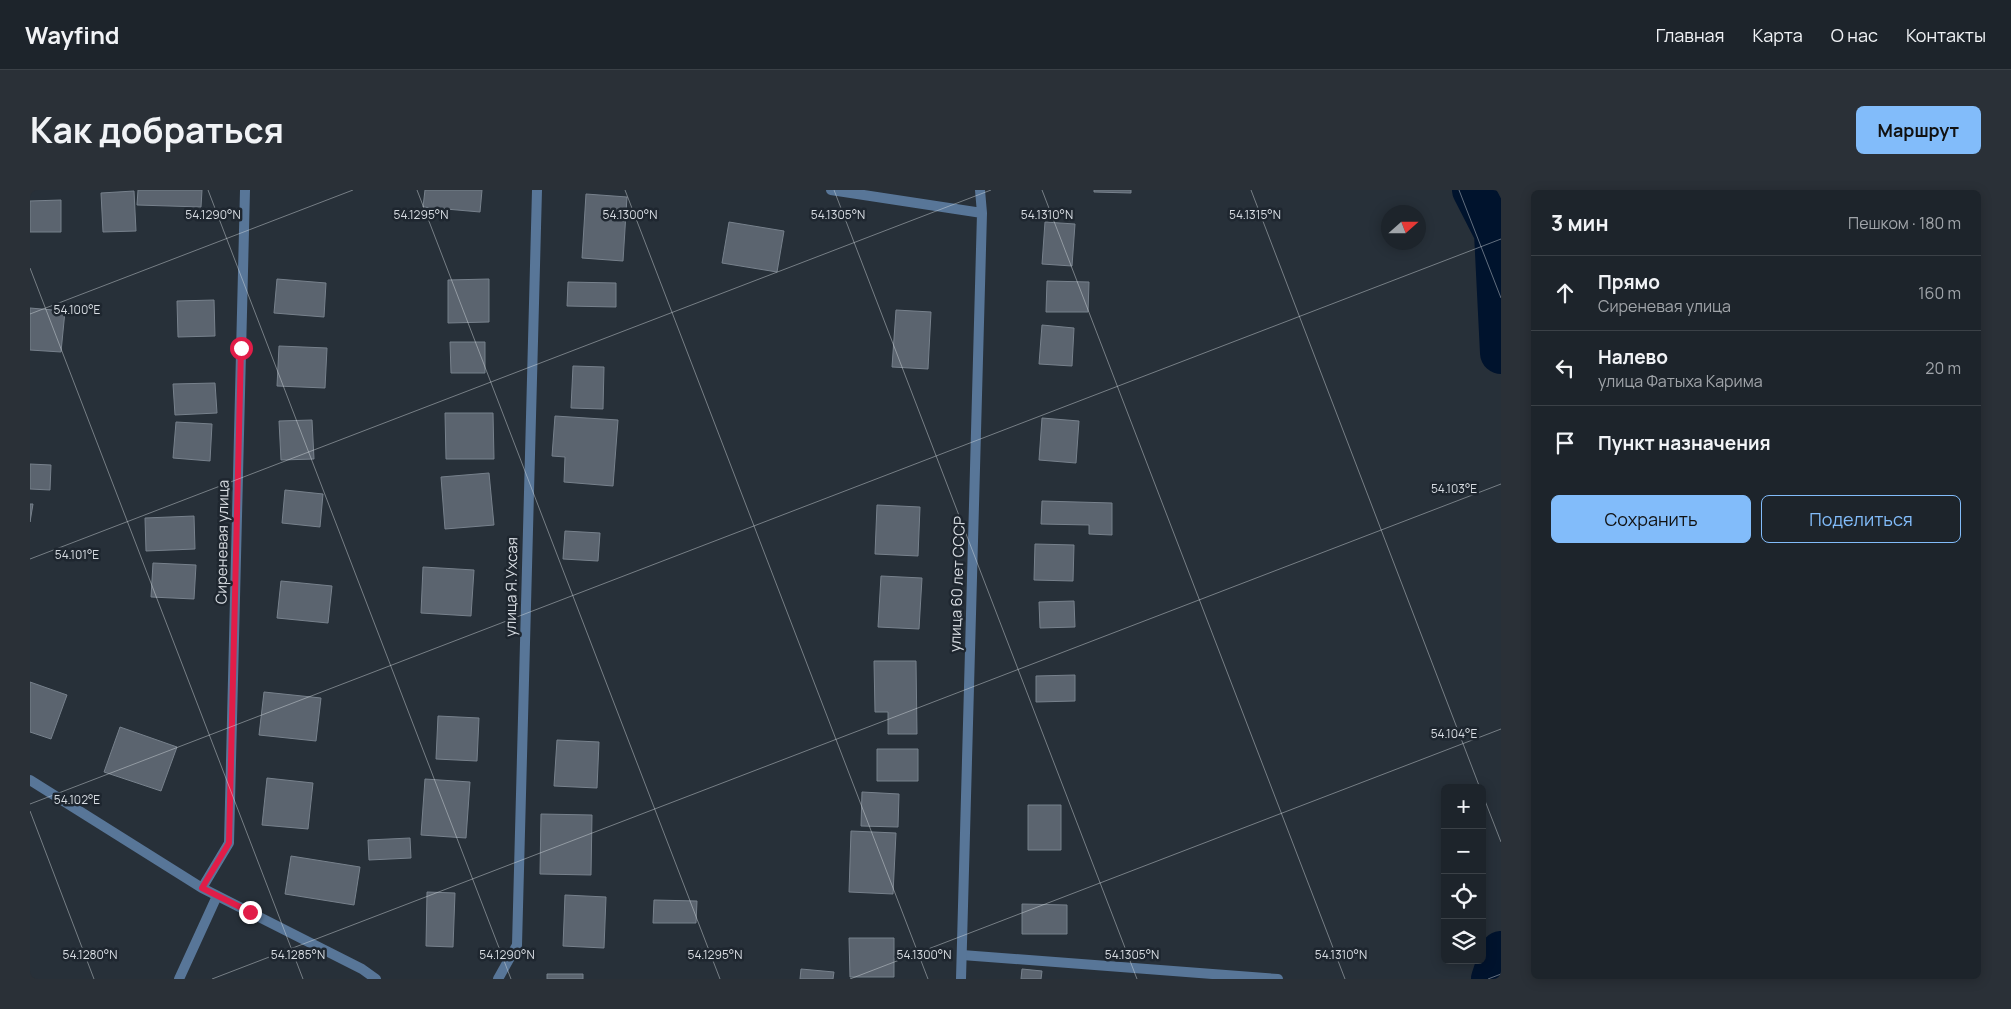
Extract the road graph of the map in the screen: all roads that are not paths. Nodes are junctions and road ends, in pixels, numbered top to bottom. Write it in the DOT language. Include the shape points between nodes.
graph roads {
  1 [pos="245,190"];
  2 [pos="537,190"];
  3 [pos="831,190"];
  4 [pos="980,190"];
  5 [pos="982,213"];
  6 [pos="30,780"];
  7 [pos="202,888"];
  8 [pos="218,896"];
  9 [pos="962,955"];
  10 [pos="362,974"];
  11 [pos="179,979"];
  12 [pos="376,979"];
  13 [pos="498,979"];
  14 [pos="961,979"];
  15 [pos="1278,979"];
  1 -- 7 [label="street, Сиреневая улица" via="229,843"];
  2 -- 13 [label="street, улица Я.Ухсая" via="517,946"];
  3 -- 5 [label="street"];
  4 -- 5 [label="street, улица 60 лет СССР"];
  5 -- 9 [label="street, улица 60 лет СССР"];
  6 -- 7 [label="street"];
  7 -- 8 [label="street"];
  8 -- 10 [label="street"];
  8 -- 11 [label="street"];
  9 -- 14 [label="street, улица 60 лет СССР"];
  9 -- 15 [label="street"];
  10 -- 12 [label="street"];
}
